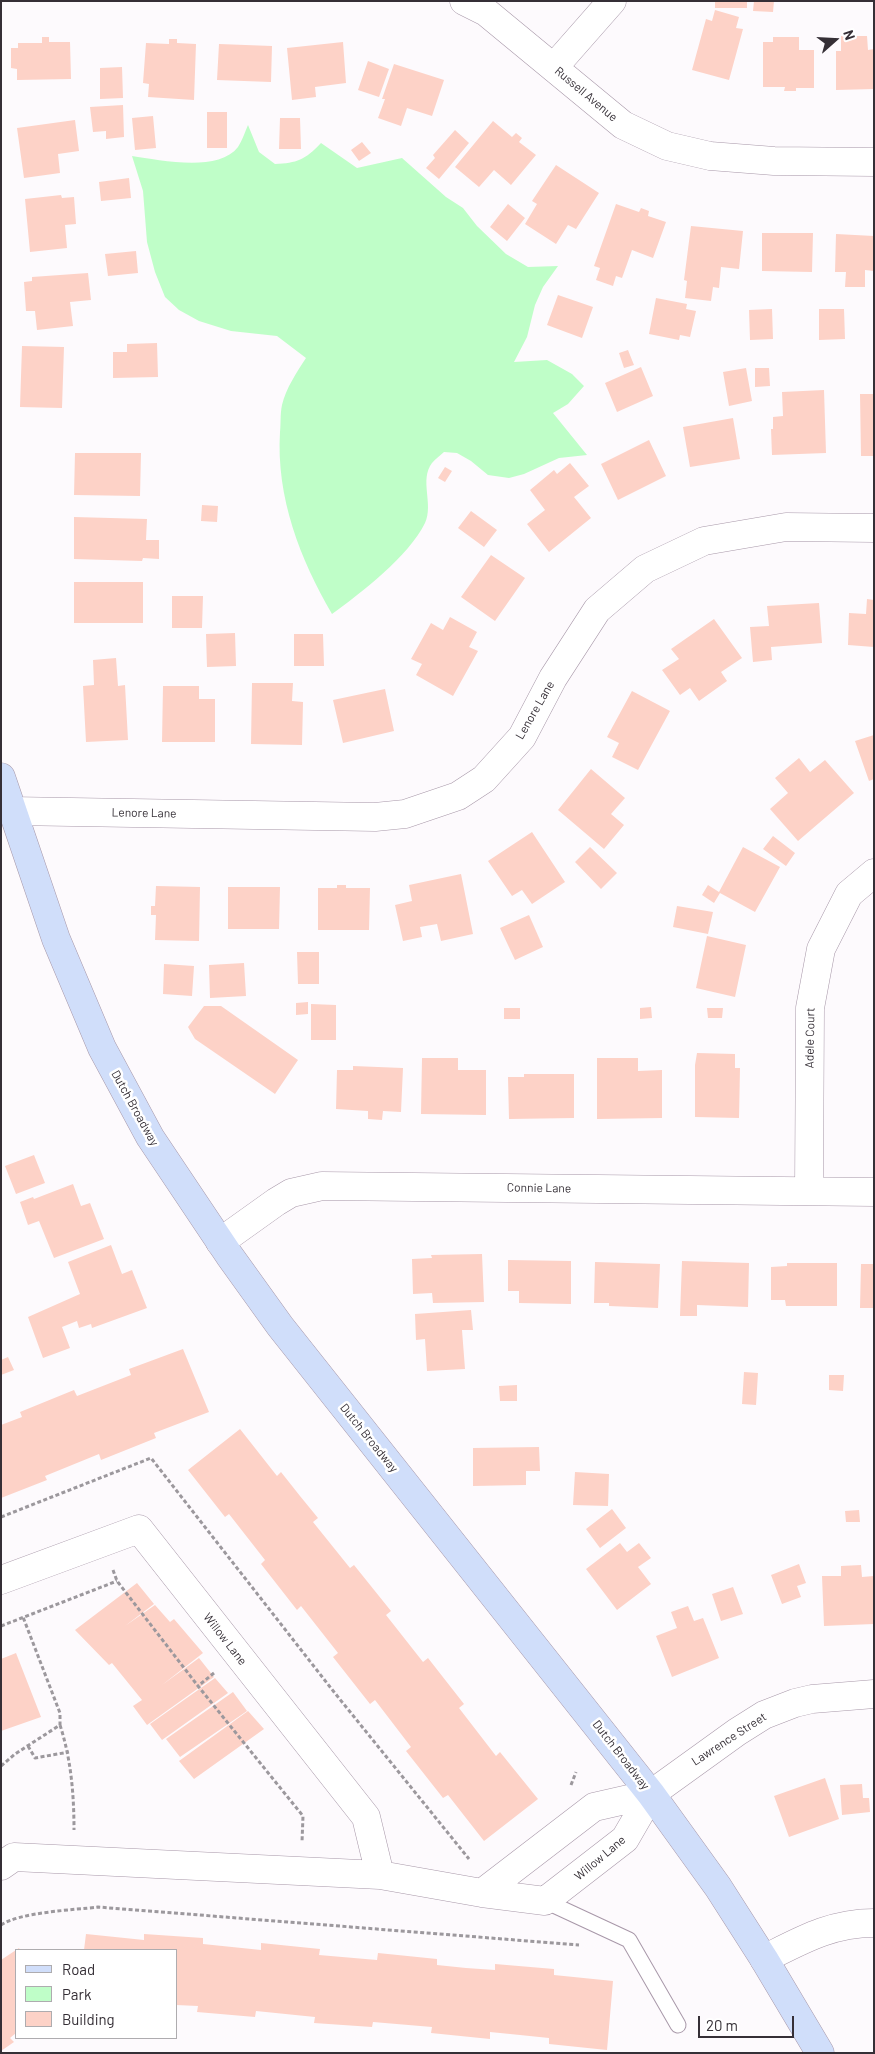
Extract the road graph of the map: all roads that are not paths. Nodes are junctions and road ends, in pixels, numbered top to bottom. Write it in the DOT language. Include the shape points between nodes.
graph roads {
  1 [pos="464,1"];
  2 [pos="612,1"];
  3 [pos="554,67"];
  4 [pos="874,162"];
  5 [pos="874,528"];
  6 [pos="1,777"];
  7 [pos="11,812"];
  8 [pos="874,872"];
  9 [pos="809,1192"];
  10 [pos="874,1192"];
  11 [pos="220,1242"];
  12 [pos="1,1580"];
  13 [pos="874,1694"];
  14 [pos="651,1794"];
  15 [pos="1,1866"];
  16 [pos="380,1875"];
  17 [pos="482,1893"];
  18 [pos="545,1901"];
  19 [pos="874,1923"];
  20 [pos="764,1959"];
  21 [pos="678,2024"];
  22 [pos="820,2053"];
  1 -- 3 [label="street, Russell Avenue" via="486,12"];
  2 -- 3 [label="street"];
  3 -- 4 [label="street, Russell Avenue" via="623,126 667,146 710,156 774,161"];
  5 -- 7 [label="street, Lenore Lane" via="786,527 704,541 645,569 597,610 553,678 522,737 484,779 458,796 405,814 375,817"];
  6 -- 7 [label="main road, Dutch Broadway"];
  7 -- 11 [label="main road, Dutch Broadway" via="56,939 102,1048 150,1137"];
  8 -- 9 [label="street, Adele Court" via="849,894 821,949 810,1008"];
  9 -- 10 [label="street, Connie Lane"];
  9 -- 11 [label="street, Connie Lane" via="322,1186 292,1193"];
  11 -- 14 [label="main road, Dutch Broadway" via="280,1326"];
  12 -- 16 [label="street, Willow Lane" via="139,1529 366,1817"];
  13 -- 14 [label="street, Lawrence Street" via="812,1699 772,1711"];
  14 -- 17 [label="street" via="594,1807"];
  14 -- 18 [label="street, Willow Lane" via="625,1839"];
  14 -- 20 [label="main road, Dutch Broadway" via="709,1873"];
  15 -- 16 [label="street" via="14,1857"];
  16 -- 17 [label="street"];
  17 -- 18 [label="street"];
  18 -- 21 [label="lane" via="629,1940"];
  19 -- 20 [label="street" via="834,1927"];
  20 -- 22 [label="main road, Dutch Broadway"];
}
